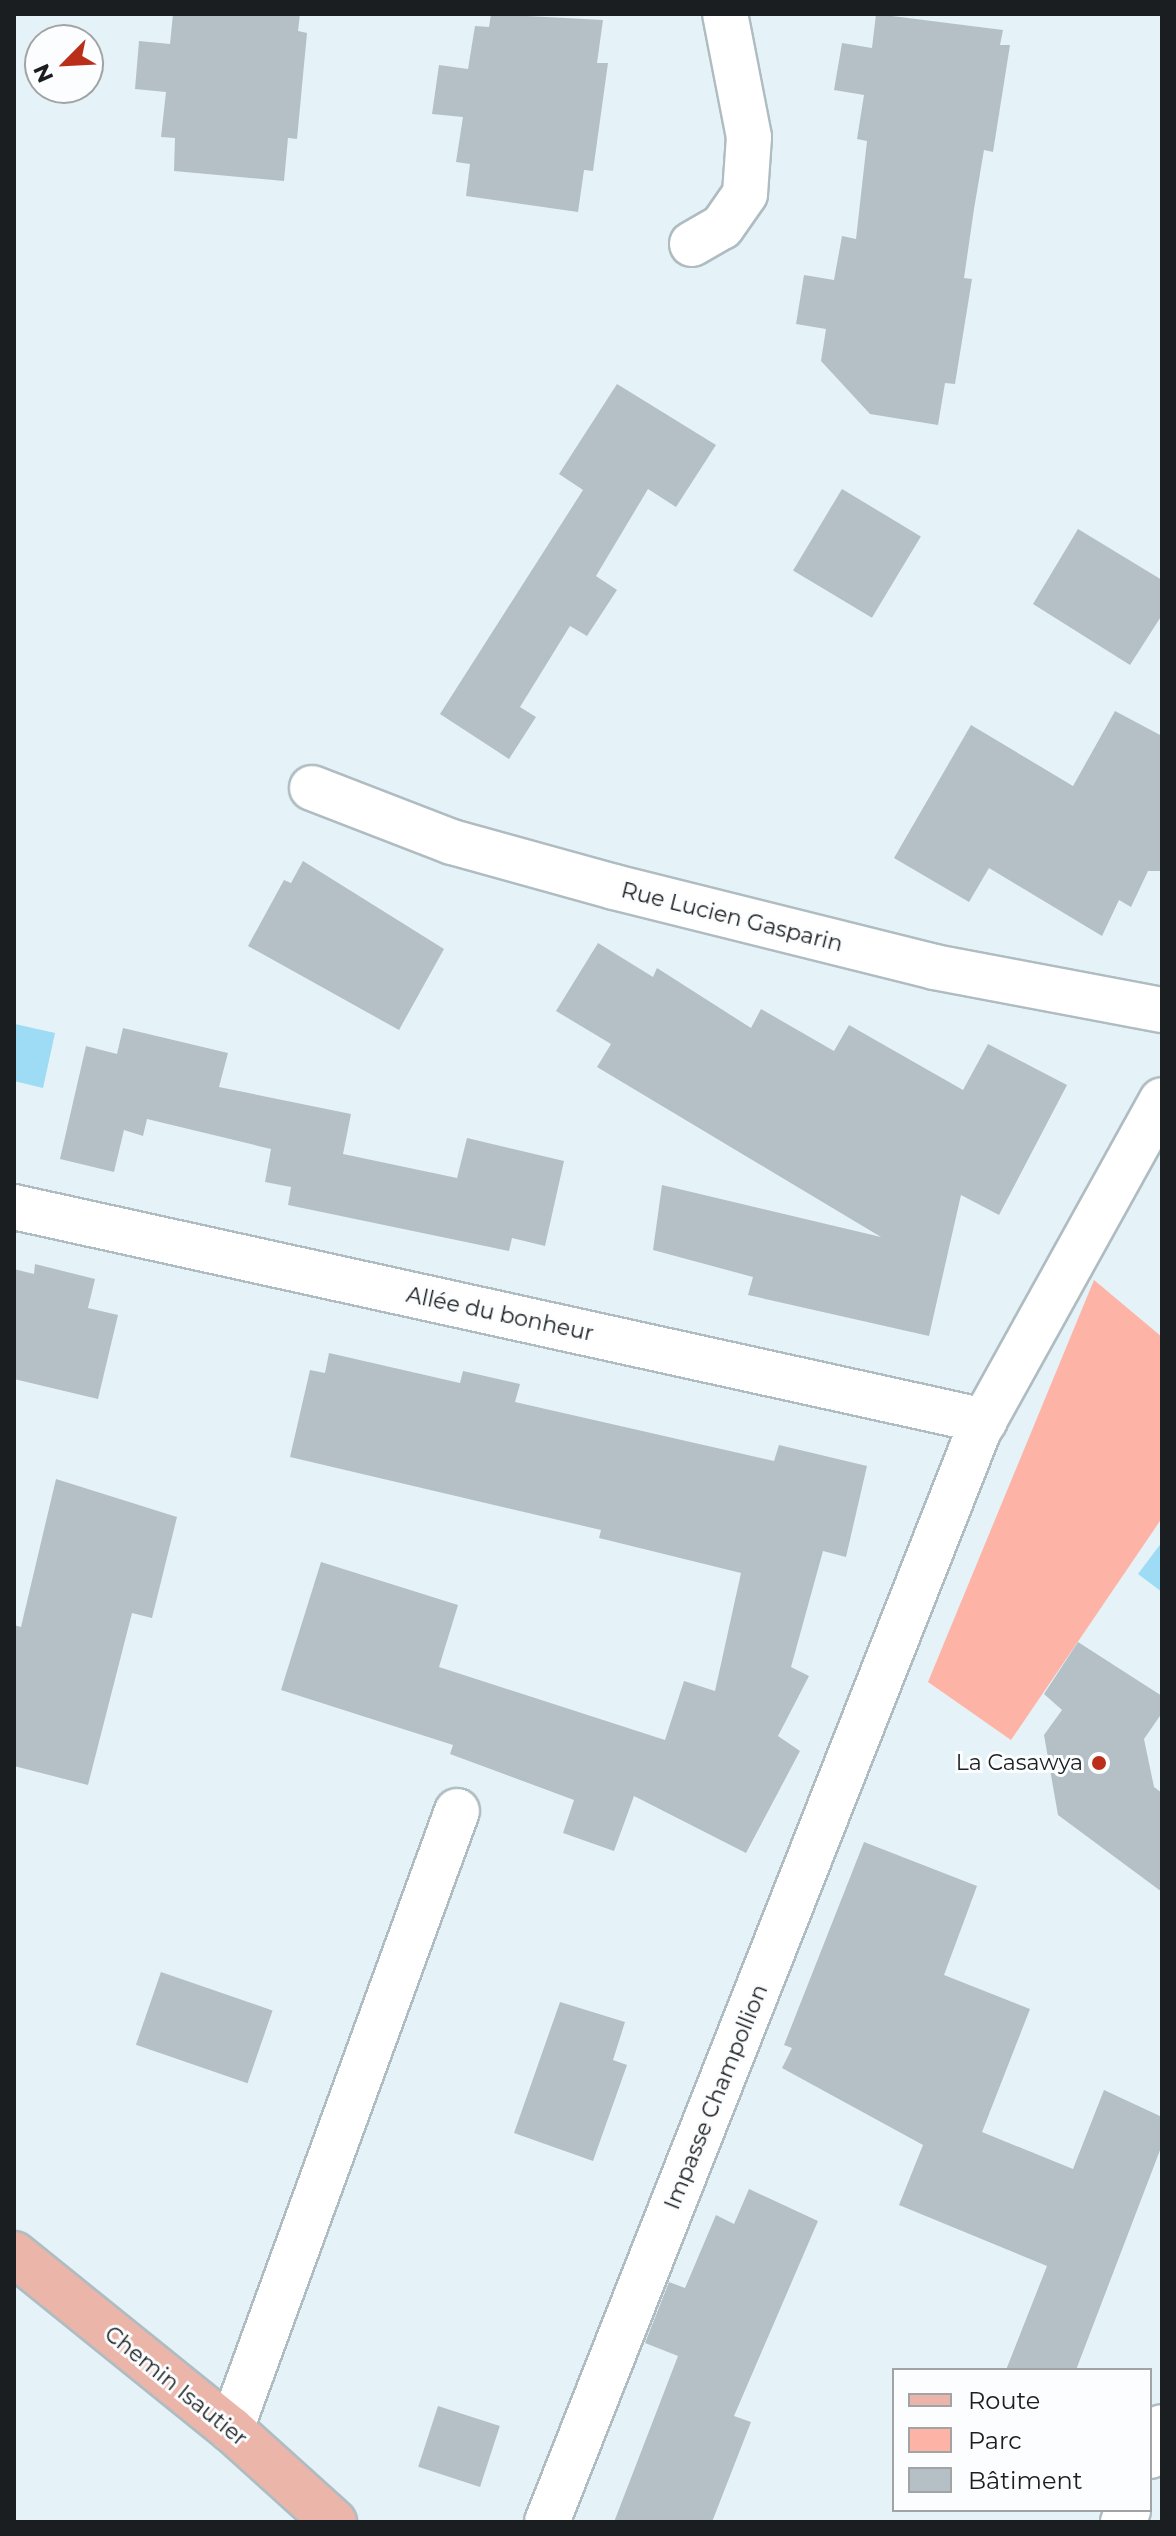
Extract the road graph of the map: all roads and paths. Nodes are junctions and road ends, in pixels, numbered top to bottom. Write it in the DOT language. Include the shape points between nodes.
graph roads {
  1 [pos="725,14"];
  2 [pos="692,244"];
  3 [pos="312,788"];
  4 [pos="1162,1010"];
  5 [pos="1162,1100"];
  6 [pos="14,1207"];
  7 [pos="985,1421"];
  8 [pos="457,1811"];
  9 [pos="14,2254"];
  10 [pos="1162,2427"];
  11 [pos="231,2429"];
  12 [pos="1152,2451"];
  13 [pos="334,2522"];
  14 [pos="547,2522"];
  1 -- 2 [label="street" via="749,137 745,194 722,227"];
  3 -- 4 [label="street, Rue Lucien Gasparin" via="452,842 614,887 934,967"];
  5 -- 7 [label="street"];
  6 -- 7 [label="street, Allée du bonheur"];
  7 -- 14 [label="street, Impasse Champollion"];
  8 -- 11 [label="street"];
  9 -- 11 [label="main road, Chemin Isautier"];
  10 -- 12 [label="street"];
  11 -- 13 [label="main road, Chemin Isautier"];
}
